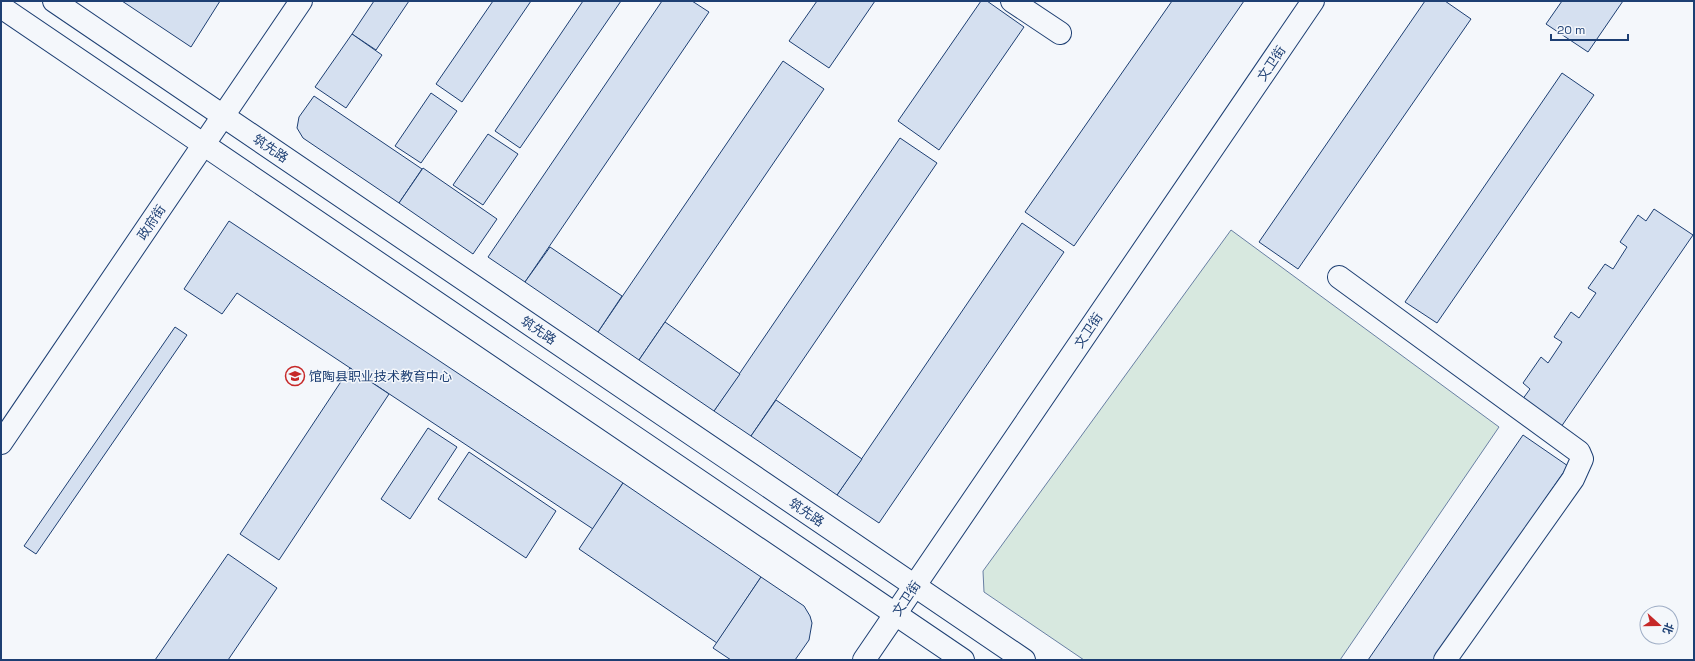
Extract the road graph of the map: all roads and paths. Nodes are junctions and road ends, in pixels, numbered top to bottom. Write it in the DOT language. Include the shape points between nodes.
graph roads {
  1 [pos="54,1"];
  2 [pos="301,1"];
  3 [pos="1012,1"];
  4 [pos="1313,1"];
  5 [pos="1,7"];
  6 [pos="1060,33"];
  7 [pos="224,116"];
  8 [pos="204,144"];
  9 [pos="1339,277"];
  10 [pos="1,444"];
  11 [pos="914,585"];
  12 [pos="895,614"];
  13 [pos="864,660"];
  14 [pos="963,660"];
  15 [pos="1024,660"];
  16 [pos="1446,660"];
  1 -- 7 [label="street, 筑先路"];
  2 -- 7 [label="street, 政府街"];
  3 -- 6 [label="street"];
  4 -- 11 [label="street, 文卫街"];
  5 -- 8 [label="street"];
  7 -- 8 [label="street, 政府街"];
  7 -- 11 [label="street, 筑先路"];
  8 -- 10 [label="street, 政府街"];
  8 -- 12 [label="street"];
  9 -- 16 [label="street" via="1579,452 1582,459 1573,479"];
  11 -- 12 [label="street, 文卫街"];
  11 -- 15 [label="street, 筑先路"];
  12 -- 13 [label="street, 文卫街"];
  12 -- 14 [label="street"];
}
